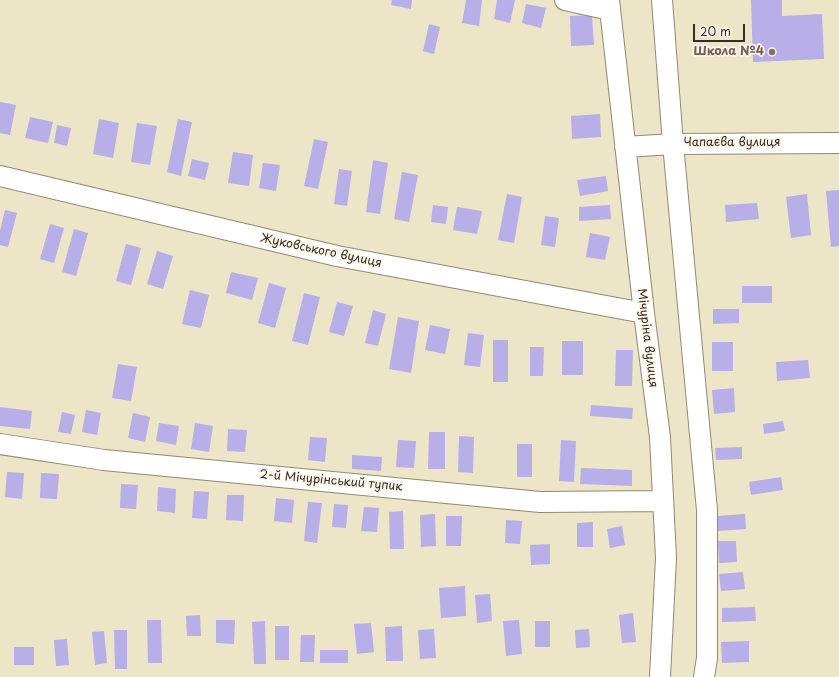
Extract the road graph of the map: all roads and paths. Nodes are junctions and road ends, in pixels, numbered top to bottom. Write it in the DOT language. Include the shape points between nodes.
graph roads {
  1 [pos="565,0"];
  2 [pos="662,0"];
  3 [pos="609,5"];
  4 [pos="839,143"];
  5 [pos="673,144"];
  6 [pos="625,148"];
  7 [pos="0,176"];
  8 [pos="644,313"];
  9 [pos="0,444"];
  10 [pos="663,501"];
  11 [pos="660,677"];
  12 [pos="704,677"];
  1 -- 3 [label="street"];
  2 -- 5 [label="street"];
  3 -- 6 [label="street, Мічуріна вулиця"];
  4 -- 5 [label="street, Чапаєва вулиця"];
  5 -- 6 [label="street, Чапаєва вулиця"];
  5 -- 12 [label="street" via="707,510 707,658"];
  6 -- 8 [label="street, Мічуріна вулиця"];
  7 -- 8 [label="street, Жуковського вулиця" via="337,256"];
  8 -- 10 [label="street, Мічуріна вулиця" via="660,437"];
  9 -- 10 [label="street, 2-й Мічурінський тупик" via="104,460 540,502"];
  10 -- 11 [label="street, Мічуріна вулиця" via="666,558"];
}
